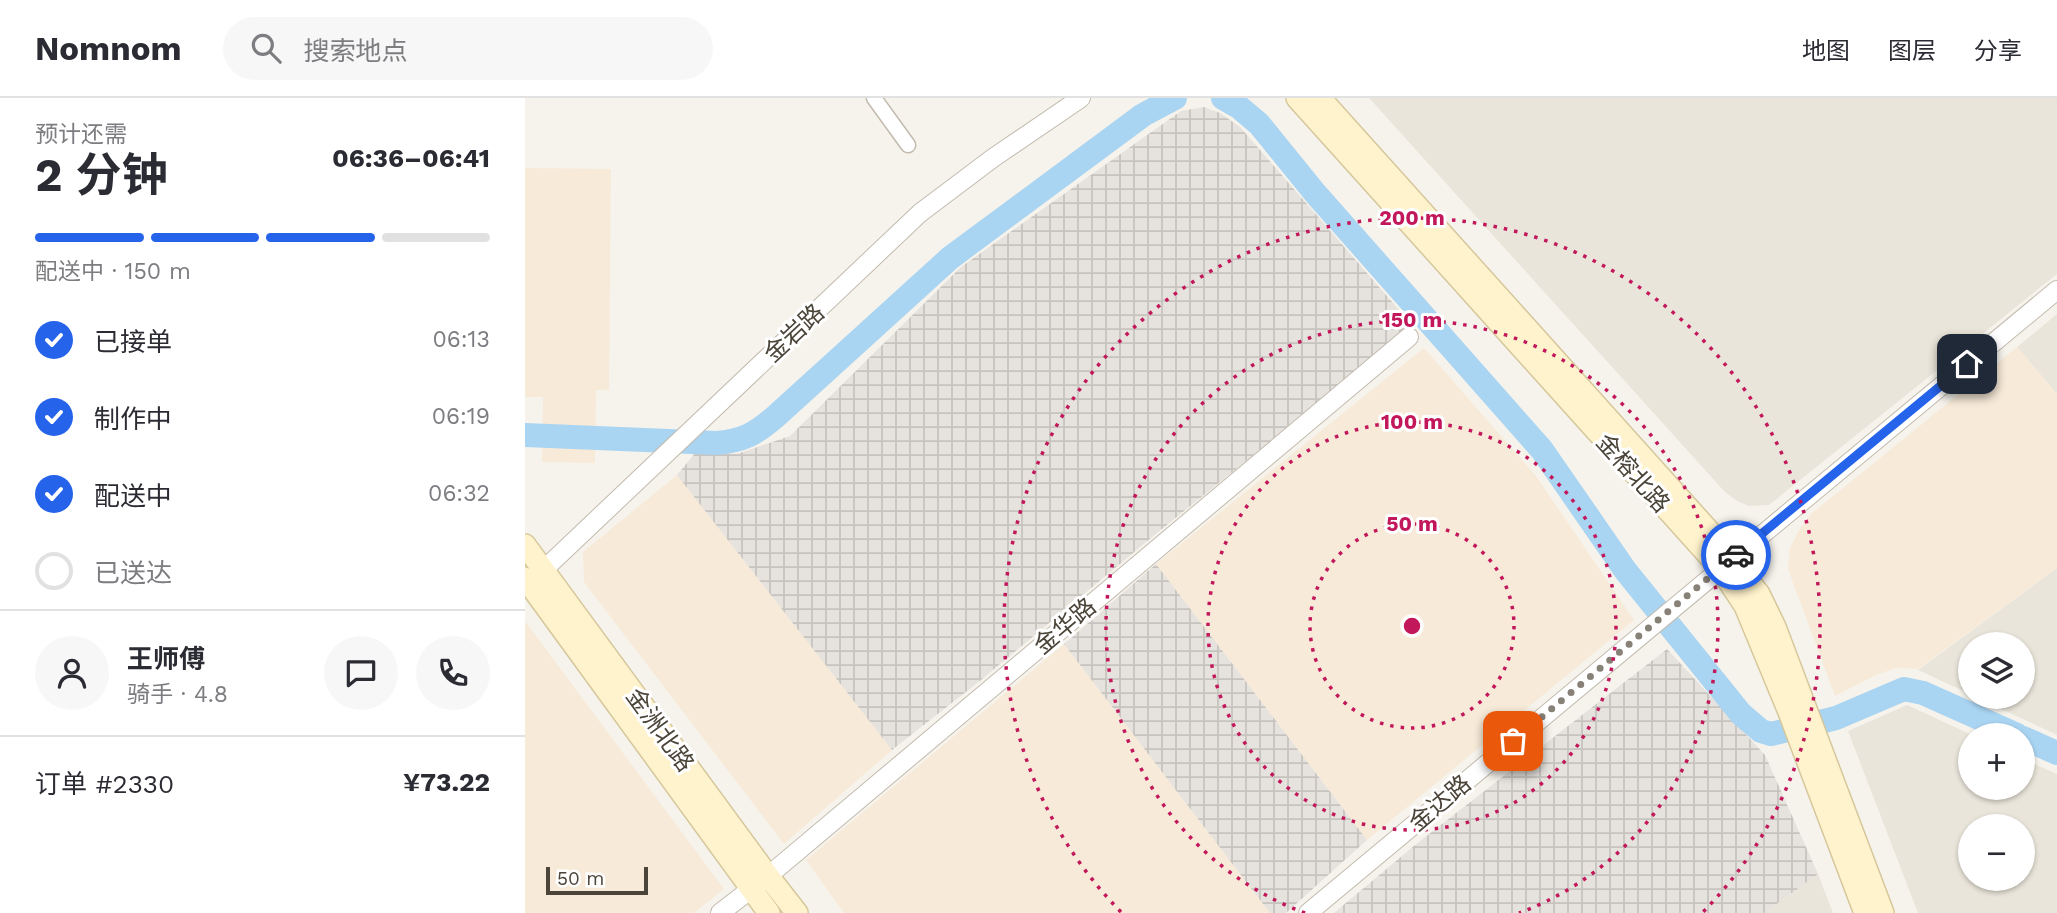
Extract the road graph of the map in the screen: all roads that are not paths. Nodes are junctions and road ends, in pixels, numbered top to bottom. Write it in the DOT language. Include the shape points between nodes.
graph roads {
  1 [pos="874,98"];
  2 [pos="1081,98"];
  3 [pos="1297,98"];
  4 [pos="1320,98"];
  5 [pos="908,145"];
  6 [pos="2057,290"];
  7 [pos="1409,337"];
  8 [pos="525,545"];
  9 [pos="1726,563"];
  10 [pos="531,580"];
  11 [pos="1814,754"];
  12 [pos="759,882"];
  13 [pos="720,913"];
  14 [pos="769,913"];
  15 [pos="797,913"];
  16 [pos="1308,913"];
  17 [pos="1865,913"];
  18 [pos="1883,913"];
  1 -- 5 [label="street"];
  2 -- 10 [label="street, 金岩路" via="935,201"];
  3 -- 9 [label="main road, 金榕北路"];
  4 -- 9 [label="main road, 金榕北路" via="1480,274"];
  6 -- 9 [label="street, 金达路"];
  7 -- 12 [label="street, 金华路"];
  8 -- 10 [label="main road, 金洲北路"];
  9 -- 11 [label="main road, 金榕北路" via="1759,594 1784,650 1797,710"];
  9 -- 16 [label="street, 金达路"];
  10 -- 12 [label="main road, 金洲北路"];
  11 -- 17 [label="main road, 金榕北路"];
  11 -- 18 [label="main road, 金榕北路"];
  12 -- 13 [label="street, 金华路"];
  12 -- 14 [label="main road, 金洲北路"];
  12 -- 15 [label="main road, 金洲北路"];
}
